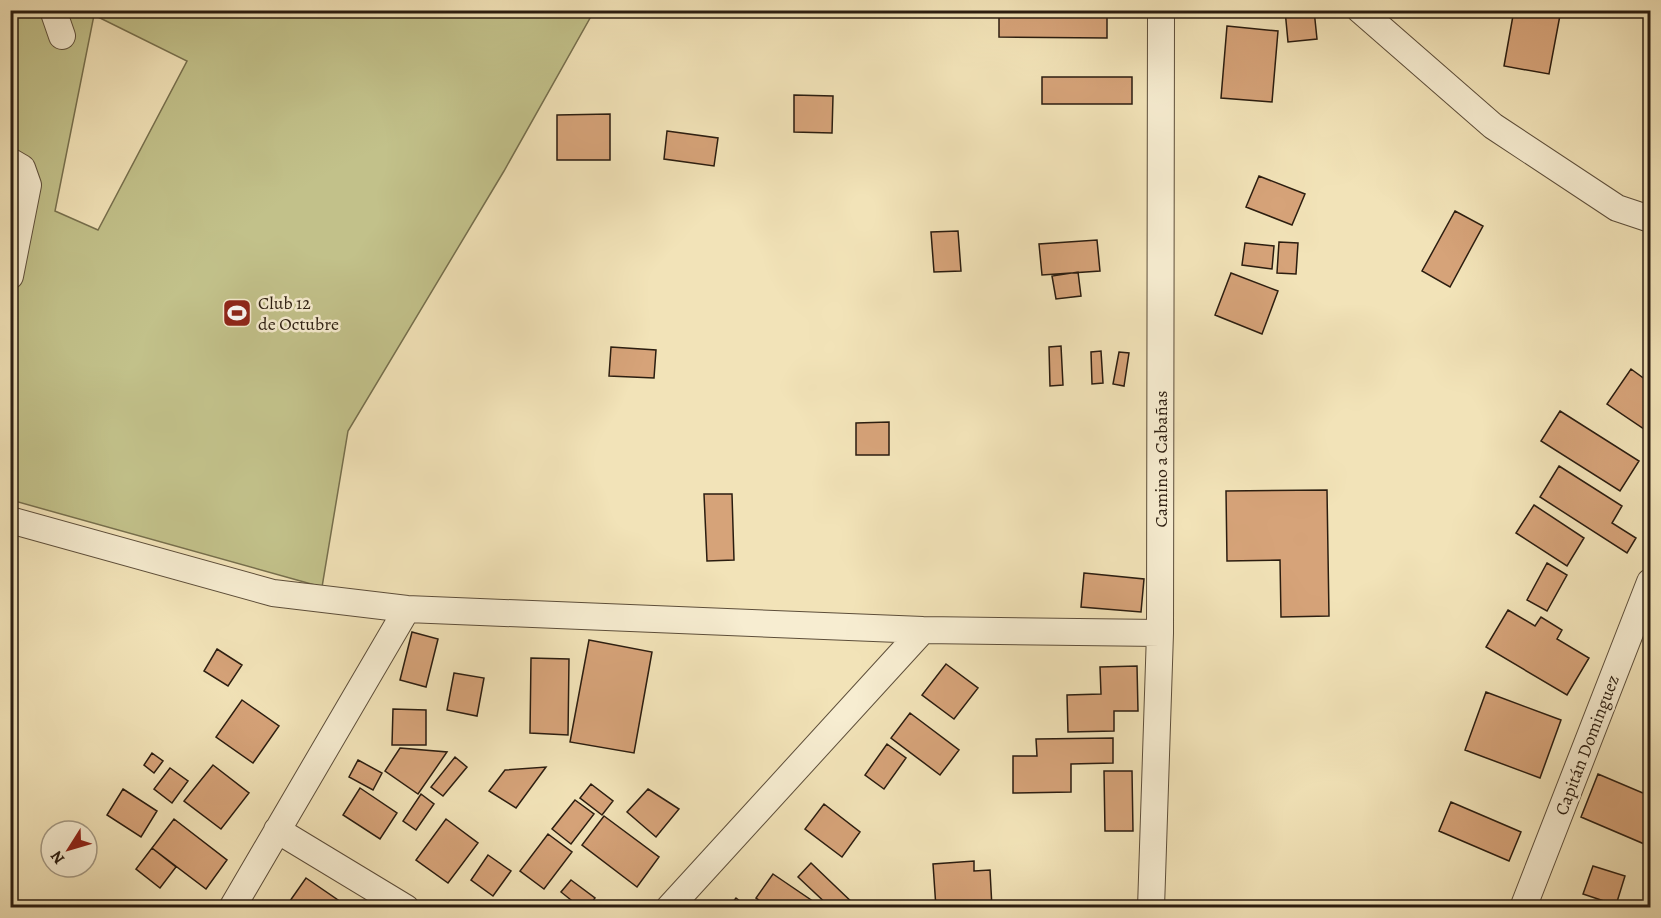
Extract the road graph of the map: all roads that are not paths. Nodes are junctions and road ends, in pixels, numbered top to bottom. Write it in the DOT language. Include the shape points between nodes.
graph roads {
  1 [pos="53,10"];
  2 [pos="1161,10"];
  3 [pos="1360,10"];
  4 [pos="62,36"];
  5 [pos="10,161"];
  6 [pos="1650,219"];
  7 [pos="10,276"];
  8 [pos="10,520"];
  9 [pos="1650,582"];
  10 [pos="407,609"];
  11 [pos="923,630"];
  12 [pos="1160,633"];
  13 [pos="278,830"];
  14 [pos="232,908"];
  15 [pos="406,908"];
  16 [pos="669,908"];
  17 [pos="1151,908"];
  18 [pos="1523,908"];
  1 -- 4 [label="street"];
  2 -- 12 [label="street, Camino a Cabañas"];
  3 -- 6 [label="street" via="1493,126 1617,208"];
  5 -- 7 [label="street" via="22,168 28,184"];
  8 -- 10 [label="street" via="273,593"];
  9 -- 18 [label="street, Capitán Dominguez"];
  10 -- 11 [label="street"];
  10 -- 13 [label="street"];
  11 -- 12 [label="street"];
  11 -- 16 [label="street"];
  12 -- 17 [label="street, Camino a Cabañas"];
  13 -- 14 [label="street"];
  13 -- 15 [label="street"];
}
